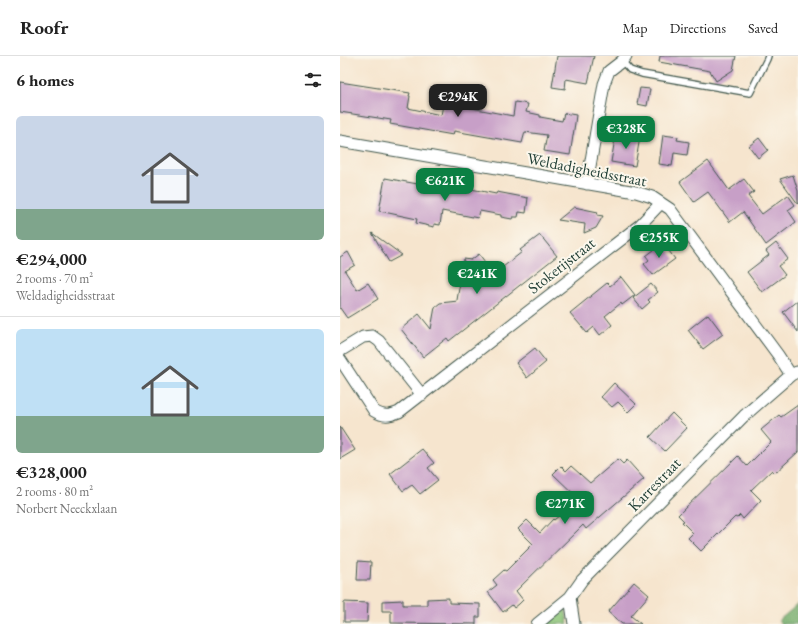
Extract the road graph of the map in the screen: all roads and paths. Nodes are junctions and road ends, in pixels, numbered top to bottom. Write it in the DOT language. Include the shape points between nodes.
graph roads {
  1 [pos="768,56"];
  2 [pos="624,59"];
  3 [pos="340,141"];
  4 [pos="587,184"];
  5 [pos="661,203"];
  6 [pos="340,352"];
  7 [pos="340,359"];
  8 [pos="795,374"];
  9 [pos="422,395"];
  10 [pos="570,597"];
  11 [pos="537,624"];
  12 [pos="574,624"];
  1 -- 2 [label="lane" via="750,93 642,74 630,70"];
  2 -- 4 [label="street" via="609,71 604,84"];
  3 -- 4 [label="street, Weldadigheidsstraat"];
  4 -- 5 [label="street, Weldadigheidsstraat" via="636,192"];
  5 -- 8 [label="street, Weldadigheidsstraat" via="670,209 778,355"];
  5 -- 9 [label="street, Stokerijstraat" via="640,225"];
  6 -- 9 [label="street" via="364,337 372,336 379,341"];
  7 -- 9 [label="street, Stokerijstraat" via="374,411 380,415 390,416 399,412"];
  8 -- 10 [label="street, Karrestraat" via="744,416 582,580"];
  10 -- 11 [label="street, Karrestraat"];
  10 -- 12 [label="street"];
}
